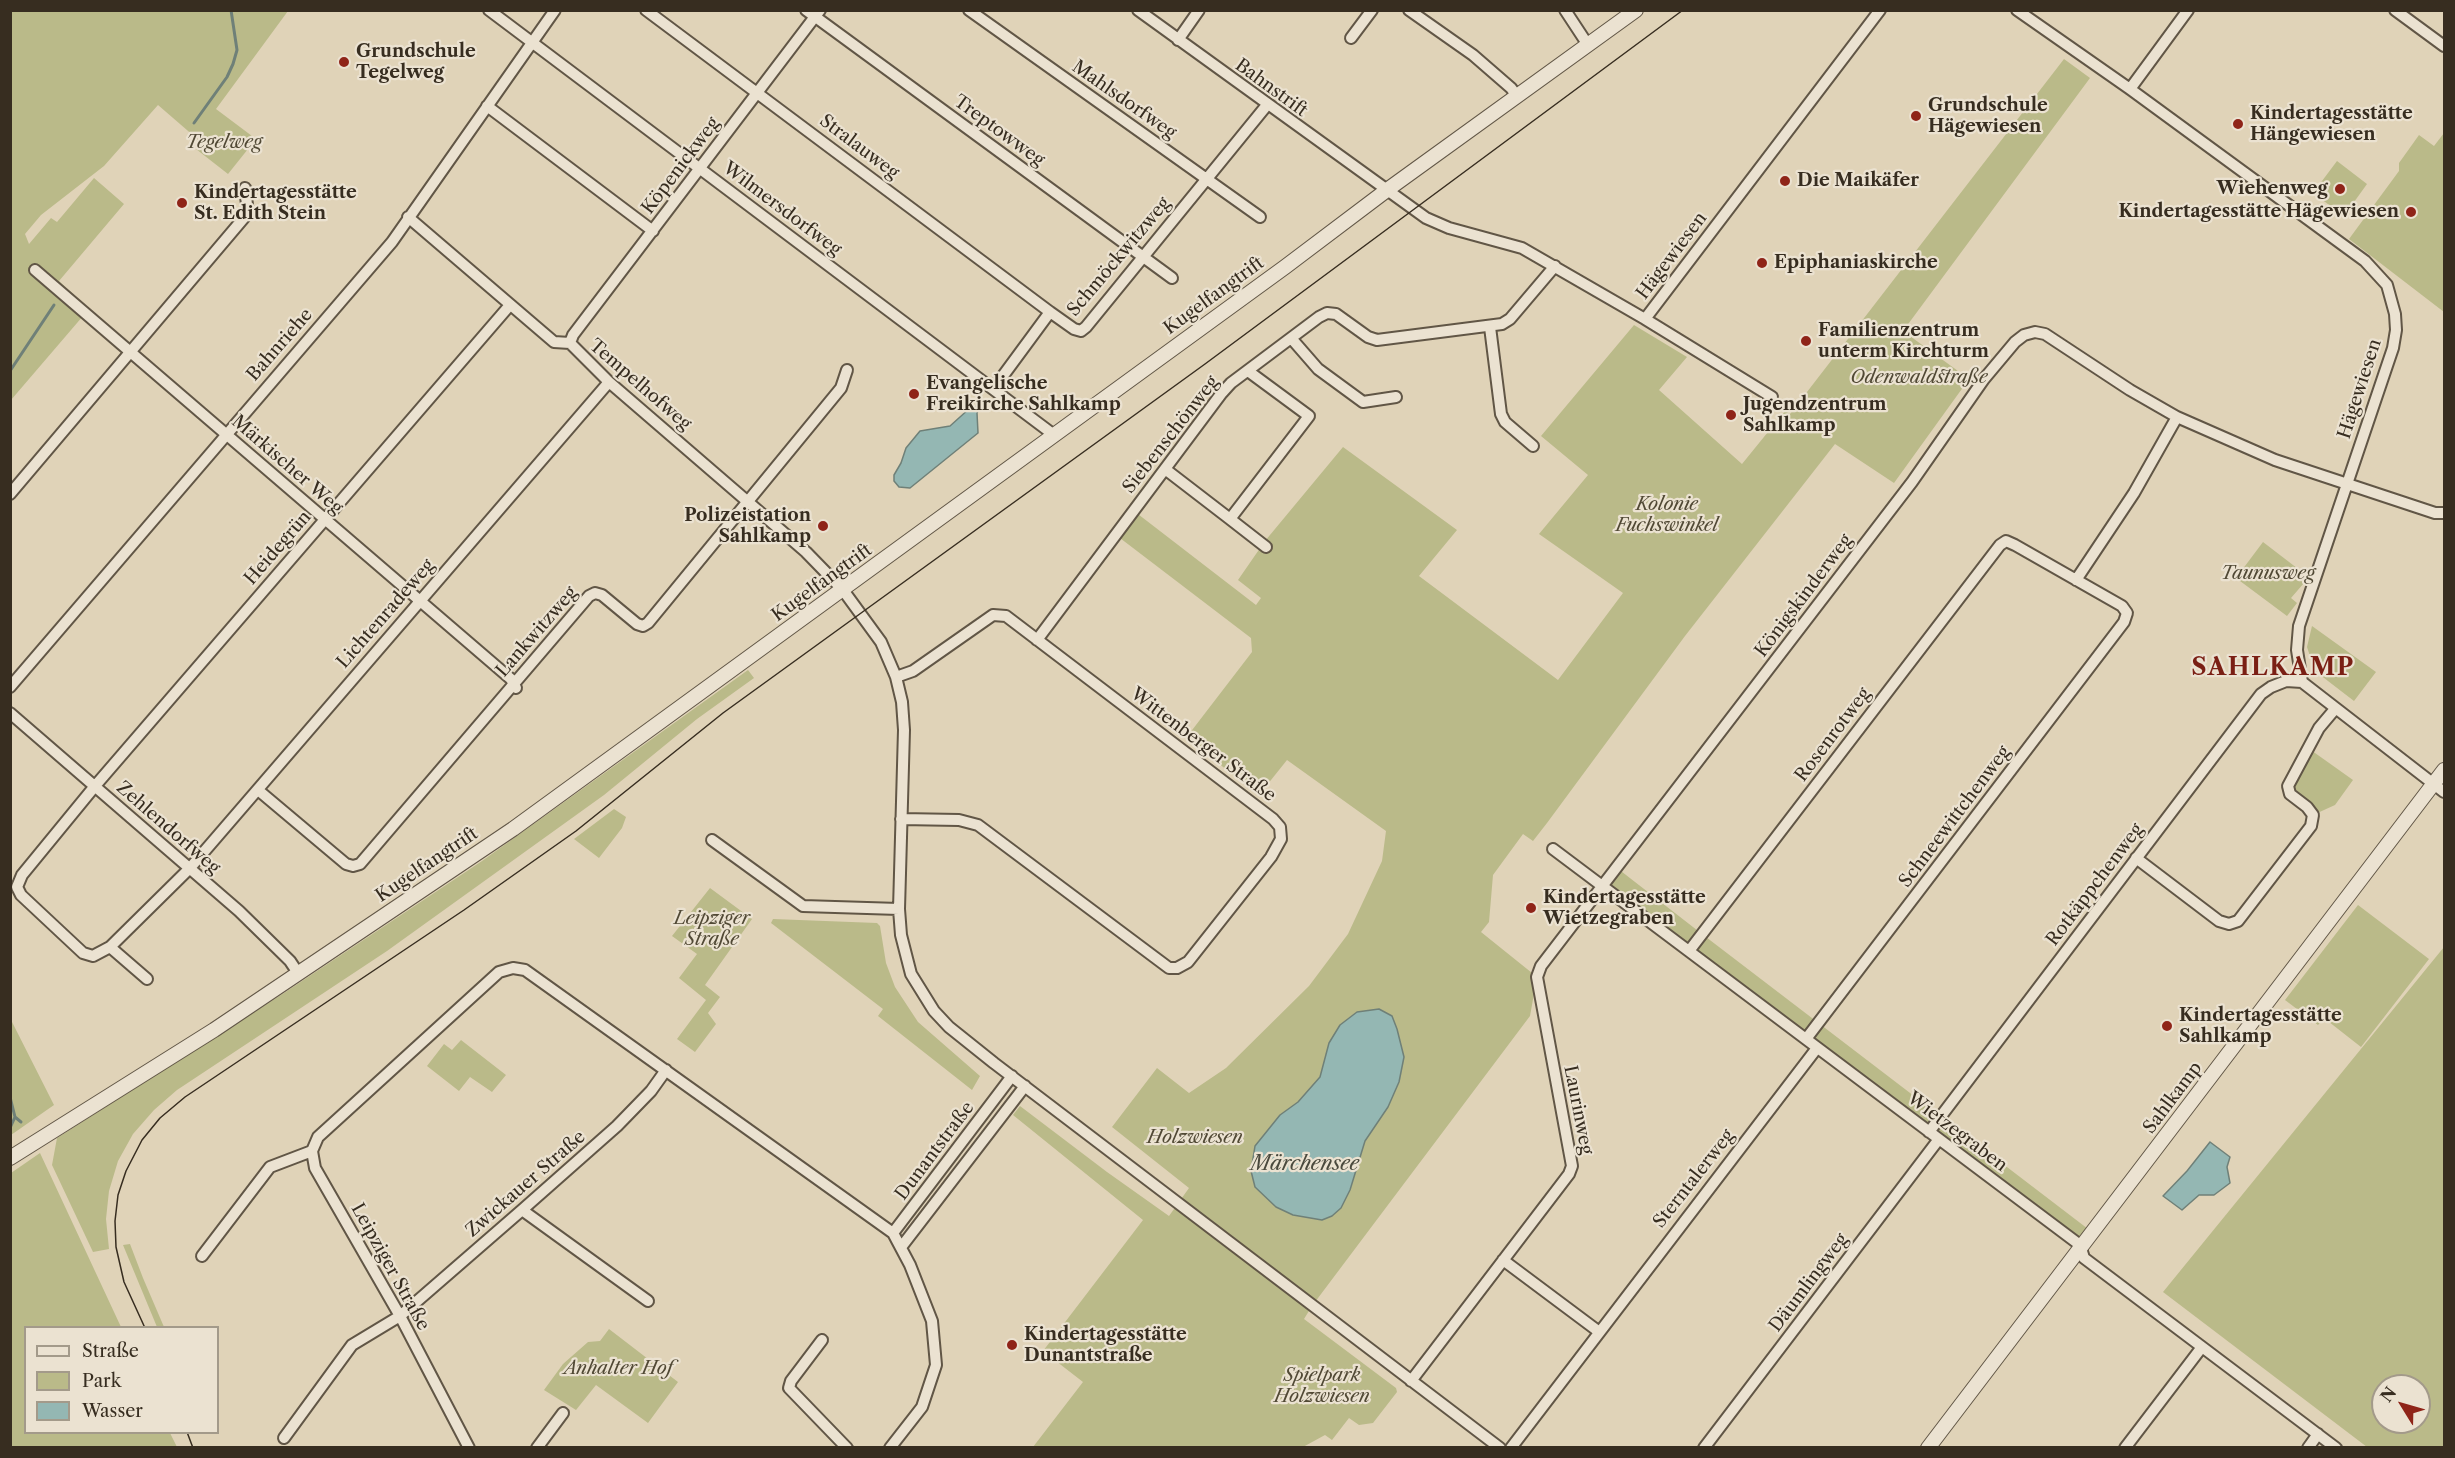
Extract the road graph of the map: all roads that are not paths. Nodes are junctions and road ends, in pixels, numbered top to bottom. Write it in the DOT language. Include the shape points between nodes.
graph roads {
  1 [pos="489,10"];
  2 [pos="555,10"];
  3 [pos="646,10"];
  4 [pos="969,10"];
  5 [pos="1138,10"];
  6 [pos="1199,10"];
  7 [pos="1372,10"];
  8 [pos="1409,10"];
  9 [pos="1565,10"];
  10 [pos="1636,10"];
  11 [pos="1880,10"];
  12 [pos="2018,10"];
  13 [pos="2188,10"];
  14 [pos="2395,10"];
  15 [pos="814,13"];
  16 [pos="1351,38"];
  17 [pos="1178,40"];
  18 [pos="532,43"];
  19 [pos="1588,45"];
  20 [pos="2445,46"];
  21 [pos="2130,89"];
  22 [pos="758,92"];
  23 [pos="1517,96"];
  24 [pos="1267,105"];
  25 [pos="487,106"];
  26 [pos="699,168"];
  27 [pos="1206,178"];
  28 [pos="245,188"];
  29 [pos="1387,190"];
  30 [pos="408,217"];
  31 [pos="1260,217"];
  32 [pos="653,231"];
  33 [pos="1143,256"];
  34 [pos="1555,266"];
  35 [pos="35,270"];
  36 [pos="1172,278"];
  37 [pos="510,304"];
  38 [pos="1050,312"];
  39 [pos="1645,319"];
  40 [pos="1490,327"];
  41 [pos="1291,338"];
  42 [pos="570,343"];
  43 [pos="131,352"];
  44 [pos="847,370"];
  45 [pos="1248,371"];
  46 [pos="609,382"];
  47 [pos="994,388"];
  48 [pos="1396,397"];
  49 [pos="1772,397"];
  50 [pos="2177,417"];
  51 [pos="226,434"];
  52 [pos="1054,435"];
  53 [pos="1533,446"];
  54 [pos="1165,469"];
  55 [pos="2346,484"];
  56 [pos="10,494"];
  57 [pos="749,502"];
  58 [pos="2445,513"];
  59 [pos="324,519"];
  60 [pos="1230,519"];
  61 [pos="1266,547"];
  62 [pos="2076,580"];
  63 [pos="843,590"];
  64 [pos="419,600"];
  65 [pos="1037,640"];
  66 [pos="896,677"];
  67 [pos="2302,682"];
  68 [pos="515,686"];
  69 [pos="10,687"];
  70 [pos="2335,709"];
  71 [pos="10,713"];
  72 [pos="2445,770"];
  73 [pos="95,786"];
  74 [pos="2439,788"];
  75 [pos="258,790"];
  76 [pos="901,819"];
  77 [pos="712,840"];
  78 [pos="1552,849"];
  79 [pos="2136,858"];
  80 [pos="190,868"];
  81 [pos="1603,886"];
  82 [pos="899,909"];
  83 [pos="110,947"];
  84 [pos="1689,951"];
  85 [pos="298,973"];
  86 [pos="147,979"];
  87 [pos="1806,1039"];
  88 [pos="1817,1048"];
  89 [pos="666,1070"];
  90 [pos="1012,1076"];
  91 [pos="1025,1086"];
  92 [pos="1929,1132"];
  93 [pos="1939,1139"];
  94 [pos="312,1151"];
  95 [pos="10,1158"];
  96 [pos="522,1210"];
  97 [pos="893,1233"];
  98 [pos="2080,1245"];
  99 [pos="902,1246"];
  100 [pos="202,1256"];
  101 [pos="1503,1260"];
  102 [pos="648,1301"];
  103 [pos="400,1316"];
  104 [pos="1598,1331"];
  105 [pos="822,1340"];
  106 [pos="2202,1347"];
  107 [pos="1411,1381"];
  108 [pos="563,1413"];
  109 [pos="2318,1434"];
  110 [pos="284,1438"];
  111 [pos="469,1448"];
  112 [pos="537,1448"];
  113 [pos="847,1448"];
  114 [pos="890,1448"];
  115 [pos="1500,1448"];
  116 [pos="1511,1448"];
  117 [pos="1704,1448"];
  118 [pos="1928,1448"];
  119 [pos="2125,1448"];
  120 [pos="2308,1448"];
  121 [pos="2336,1448"];
  1 -- 18 [label="street, Wilmersdorfweg"];
  2 -- 18 [label="street, Bahnriehe"];
  3 -- 22 [label="street, Stralauweg"];
  4 -- 27 [label="street, Mahlsdorfweg"];
  5 -- 17 [label="street, Bahnstrift"];
  6 -- 17 [label="street"];
  7 -- 16 [label="street"];
  8 -- 23 [label="street" via="1473,55"];
  9 -- 19 [label="street"];
  10 -- 19 [label="street, Kugelfangtrift"];
  11 -- 39 [label="street, Hägewiesen"];
  12 -- 21 [label="street, Hägewiesen"];
  13 -- 21 [label="street"];
  14 -- 20 [label="street"];
  15 -- 22 [label="street, Köpenickweg"];
  15 -- 33 [label="street, Treptowweg"];
  17 -- 24 [label="street, Bahnstrift"];
  18 -- 25 [label="street, Bahnriehe"];
  18 -- 26 [label="street, Wilmersdorfweg"];
  19 -- 23 [label="street, Kugelfangtrift"];
  21 -- 55 [label="street, Hägewiesen" via="2366,261 2387,285 2395,314 2393,348"];
  22 -- 26 [label="street, Köpenickweg"];
  22 -- 38 [label="street, Stralauweg"];
  23 -- 29 [label="street, Kugelfangtrift"];
  24 -- 27 [label="street, Schmöckwitzweg"];
  24 -- 29 [label="street, Bahnstrift"];
  25 -- 30 [label="street, Bahnriehe"];
  25 -- 32 [label="street"];
  26 -- 32 [label="street, Köpenickweg"];
  26 -- 47 [label="street, Wilmersdorfweg"];
  27 -- 31 [label="street, Mahlsdorfweg"];
  27 -- 33 [label="street, Schmöckwitzweg"];
  28 -- 43 [label="street" via="248,213"];
  29 -- 34 [label="street, Hägewiesen" via="1436,224 1522,248"];
  29 -- 52 [label="street, Kugelfangtrift"];
  30 -- 37 [label="street, Tempelhofweg"];
  30 -- 51 [label="street, Bahnriehe" via="392,242"];
  32 -- 42 [label="street, Köpenickweg"];
  33 -- 36 [label="street, Treptowweg"];
  33 -- 38 [label="street, Schmöckwitzweg" via="1081,331"];
  34 -- 39 [label="street, Hägewiesen"];
  34 -- 40 [label="street, Siebenschönweg" via="1510,319"];
  35 -- 43 [label="street, Märkischer Weg"];
  37 -- 42 [label="street, Tempelhofweg" via="554,342"];
  37 -- 59 [label="street, Heidegrün"];
  38 -- 47 [label="street, Schmöckwitzweg"];
  39 -- 49 [label="street"];
  40 -- 41 [label="street, Siebenschönweg" via="1377,340 1336,314 1327,313"];
  40 -- 53 [label="street" via="1501,414 1504,422"];
  41 -- 45 [label="street, Siebenschönweg"];
  41 -- 48 [label="street" via="1318,369 1363,402"];
  42 -- 46 [label="street, Tempelhofweg"];
  43 -- 51 [label="street, Märkischer Weg"];
  43 -- 56 [label="street"];
  44 -- 57 [label="street, Lankwitzweg" via="841,388"];
  45 -- 54 [label="street, Siebenschönweg" via="1221,394"];
  45 -- 60 [label="street" via="1309,416"];
  46 -- 57 [label="street, Tempelhofweg"];
  46 -- 64 [label="street, Lichtenradeweg"];
  47 -- 52 [label="street, Wilmersdorfweg"];
  50 -- 55 [label="street" via="2275,460"];
  50 -- 62 [label="street" via="2134,493"];
  50 -- 81 [label="street, Königskinderweg" via="2044,334 2024,335 2015,342"];
  51 -- 59 [label="street, Märkischer Weg"];
  51 -- 69 [label="street, Bahnriehe"];
  52 -- 63 [label="street, Kugelfangtrift"];
  54 -- 60 [label="street"];
  54 -- 65 [label="street, Siebenschönweg"];
  55 -- 58 [label="street"];
  55 -- 67 [label="street, Hägewiesen" via="2297,638"];
  57 -- 63 [label="street, Tempelhofweg"];
  57 -- 68 [label="street, Lankwitzweg" via="648,623 637,624 595,593"];
  59 -- 64 [label="street, Märkischer Weg"];
  59 -- 73 [label="street, Heidegrün"];
  60 -- 61 [label="street"];
  62 -- 84 [label="street, Rosenrotweg" via="2006,541"];
  62 -- 87 [label="street, Schneewittchenweg" via="2122,606 2127,613 2124,622"];
  63 -- 66 [label="street" via="879,639"];
  63 -- 85 [label="street, Kugelfangtrift" via="513,829"];
  64 -- 68 [label="street, Märkischer Weg"];
  64 -- 75 [label="street, Lichtenradeweg"];
  65 -- 66 [label="street, Wittenberger Straße" via="1006,616 993,615 913,671"];
  65 -- 76 [label="street, Wittenberger Straße" via="1273,819 1280,827 1281,839 1264,865 1188,962 1169,968 978,825 960,820"];
  66 -- 76 [label="street" via="904,730"];
  67 -- 70 [label="street"];
  67 -- 79 [label="street, Rotkäppchenweg" via="2286,681 2261,694"];
  68 -- 75 [label="street, Lankwitzweg" via="360,864 346,864"];
  70 -- 74 [label="street"];
  70 -- 79 [label="street" via="2319,728 2288,786 2290,794 2313,815 2311,826 2238,921 2219,921"];
  71 -- 73 [label="street, Zehlendorfweg"];
  72 -- 74 [label="street, Sahlkamp"];
  73 -- 80 [label="street, Zehlendorfweg"];
  73 -- 83 [label="street, Heidegrün" via="17,886 21,895 83,953 93,956"];
  74 -- 98 [label="street, Sahlkamp"];
  75 -- 80 [label="street, Lichtenradeweg"];
  76 -- 82 [label="street"];
  77 -- 82 [label="street" via="803,906"];
  78 -- 81 [label="street, Wietzegraben"];
  79 -- 92 [label="street, Rotkäppchenweg"];
  80 -- 83 [label="street, Lichtenradeweg"];
  80 -- 85 [label="street, Zehlendorfweg" via="238,910"];
  81 -- 84 [label="street, Wietzegraben"];
  81 -- 101 [label="street, Laurinweg" via="1541,966 1537,977 1572,1166"];
  82 -- 90 [label="street" via="904,952 923,996 949,1027"];
  83 -- 86 [label="street"];
  84 -- 87 [label="street, Wietzegraben"];
  85 -- 95 [label="street, Kugelfangtrift"];
  87 -- 88 [label="street, Wietzegraben"];
  88 -- 92 [label="street, Wietzegraben"];
  88 -- 104 [label="street, Sterntalerweg"];
  89 -- 94 [label="street" via="525,969 513,968 499,972 324,1131"];
  89 -- 96 [label="street, Zwickauer Straße" via="617,1126"];
  89 -- 97 [label="street"];
  90 -- 91 [label="street"];
  90 -- 97 [label="street, Dunantstraße"];
  91 -- 99 [label="street, Dunantstraße"];
  91 -- 107 [label="street"];
  92 -- 93 [label="street, Wietzegraben"];
  93 -- 98 [label="street, Wietzegraben"];
  93 -- 117 [label="street, Däumlingweg"];
  94 -- 100 [label="street" via="270,1167"];
  94 -- 103 [label="street, Leipziger Straße" via="315,1168"];
  96 -- 102 [label="street"];
  96 -- 103 [label="street, Zwickauer Straße"];
  97 -- 99 [label="street"];
  98 -- 106 [label="street, Wietzegraben" via="2084,1258"];
  98 -- 118 [label="street, Sahlkamp"];
  99 -- 114 [label="street" via="932,1321 936,1365 922,1407"];
  101 -- 104 [label="street"];
  101 -- 107 [label="street, Laurinweg"];
  103 -- 110 [label="street, Zwickauer Straße" via="352,1345"];
  103 -- 111 [label="street, Leipziger Straße"];
  104 -- 116 [label="street, Sterntalerweg"];
  105 -- 113 [label="street" via="789,1389"];
  106 -- 109 [label="street, Wietzegraben"];
  106 -- 119 [label="street"];
  107 -- 115 [label="street"];
  108 -- 112 [label="street"];
  109 -- 120 [label="street"];
  109 -- 121 [label="street, Wietzegraben"];
}
